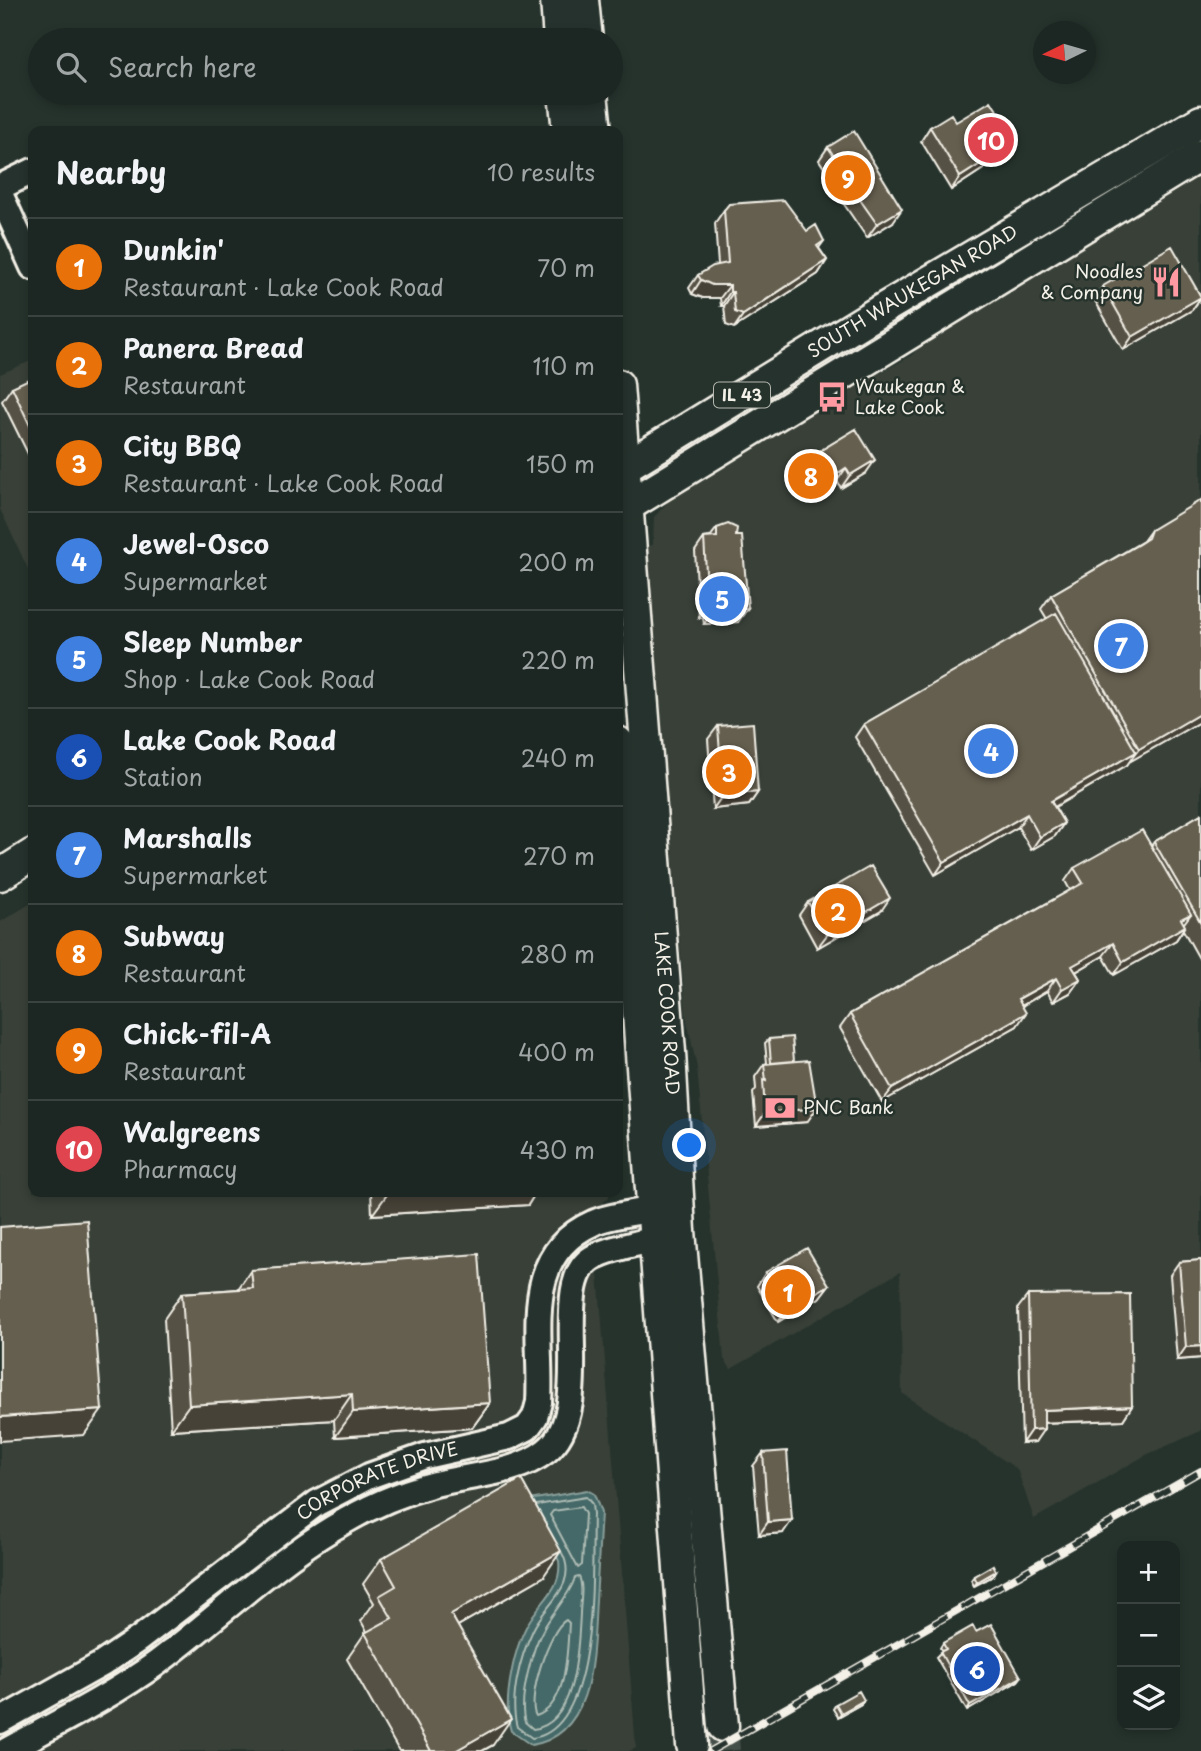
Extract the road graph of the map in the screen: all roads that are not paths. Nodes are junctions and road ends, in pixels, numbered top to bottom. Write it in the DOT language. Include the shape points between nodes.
graph roads {
  1 [pos="556,0"];
  2 [pos="583,0"];
  3 [pos="558,28"];
  4 [pos="586,28"];
  5 [pos="565,105"];
  6 [pos="593,105"];
  7 [pos="1201,121"];
  8 [pos="567,126"];
  9 [pos="595,126"];
  10 [pos="1201,155"];
  11 [pos="28,173"];
  12 [pos="0,187"];
  13 [pos="0,194"];
  14 [pos="28,256"];
  15 [pos="623,468"];
  16 [pos="623,508"];
  17 [pos="623,813"];
  18 [pos="28,857"];
  19 [pos="0,875"];
  20 [pos="651,1209"];
  21 [pos="653,1240"];
  22 [pos="0,1721"];
  23 [pos="723,1726"];
  24 [pos="692,1745"];
  25 [pos="6,1751"];
  1 -- 3 [label="main road"];
  2 -- 4 [label="main road"];
  5 -- 8 [label="main road"];
  6 -- 9 [label="main road"];
  7 -- 15 [label="main road, SOUTH WAUKEGAN ROAD / IL 43"];
  10 -- 16 [label="main road, SOUTH WAUKEGAN ROAD / IL 43"];
  11 -- 12 [label="street"];
  13 -- 14 [label="street"];
  16 -- 23 [label="main road, LAKE COOK ROAD"];
  17 -- 20 [label="main road, LAKE COOK ROAD"];
  18 -- 19 [label="main road"];
  20 -- 21 [label="main road, LAKE COOK ROAD"];
  20 -- 22 [label="street, CORPORATE DRIVE" via="594,1222 568,1238 552,1256 540,1283 539,1402 527,1428 380,1472 317,1503 139,1639"];
  21 -- 24 [label="main road, LAKE COOK ROAD"];
  21 -- 25 [label="street, CORPORATE DRIVE" via="593,1258 580,1270 573,1292 574,1372 568,1406 562,1430 547,1451 519,1465 380,1503 333,1528 118,1689"];
}
